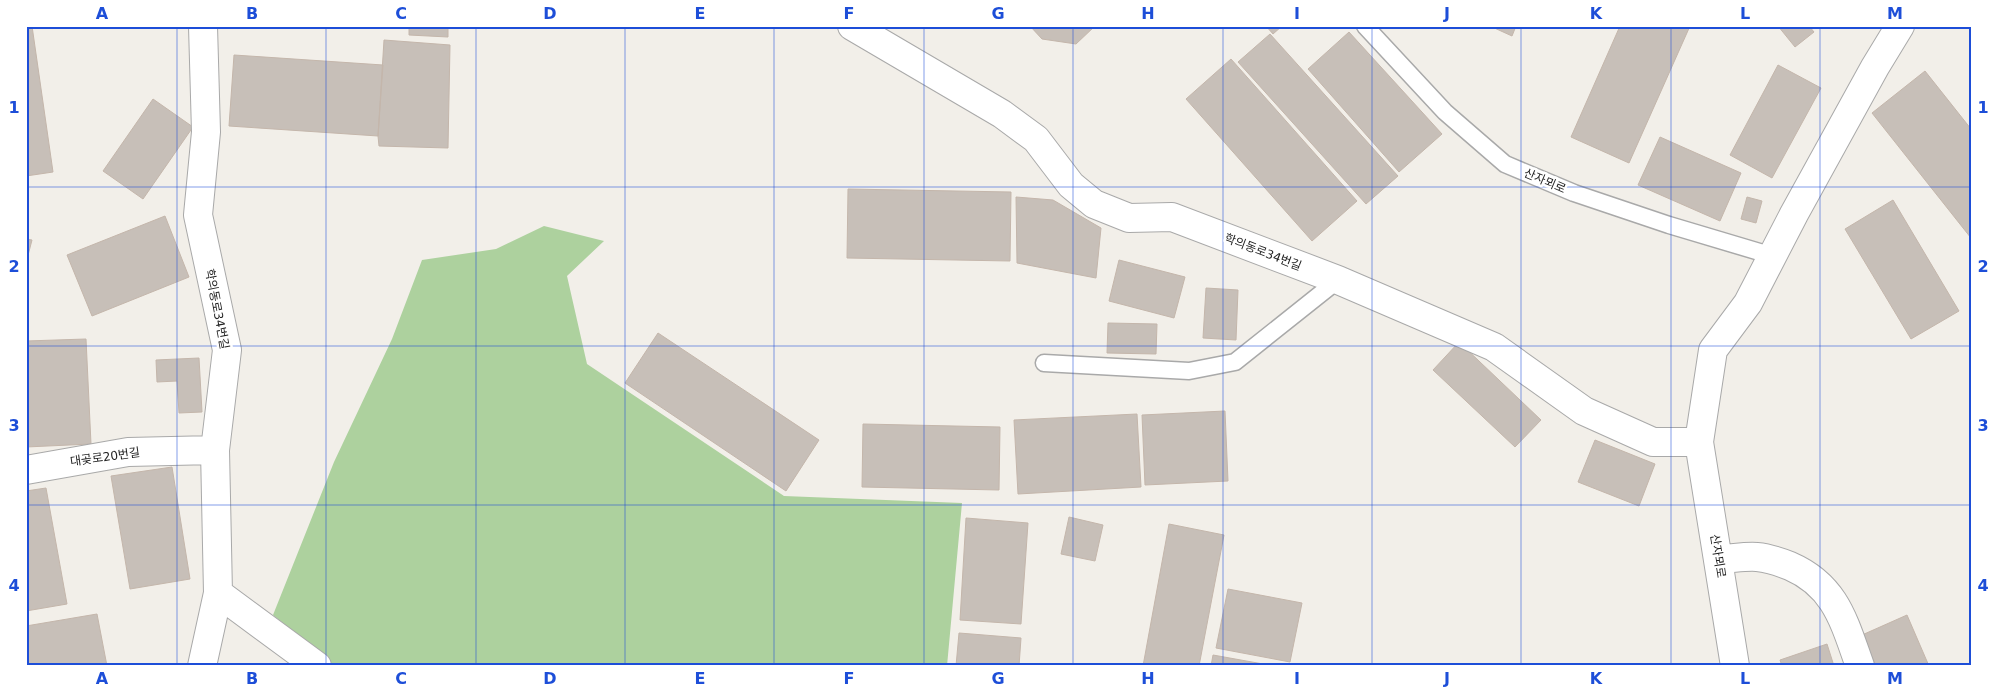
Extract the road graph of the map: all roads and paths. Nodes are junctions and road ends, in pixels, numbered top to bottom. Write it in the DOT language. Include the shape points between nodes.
graph roads {
  1 [pos="203,26"];
  2 [pos="852,26"];
  3 [pos="1365,26"];
  4 [pos="1900,26"];
  5 [pos="1773,256"];
  6 [pos="1338,280"];
  7 [pos="1044,362"];
  8 [pos="1700,442"];
  9 [pos="215,450"];
  10 [pos="26,470"];
  11 [pos="1718,559"];
  12 [pos="218,593"];
  13 [pos="202,666"];
  14 [pos="317,666"];
  15 [pos="1735,666"];
  16 [pos="1860,666"];
  1 -- 9 [label="street, 학의동로34번길" via="206,132 198,215 227,350"];
  2 -- 6 [label="street, 학의동로34번길" via="1002,114 1036,139 1071,185 1094,204 1129,218 1172,217"];
  3 -- 5 [label="lane, 산자뫼로" via="1445,112 1505,164 1574,193"];
  4 -- 5 [label="street, 산자뫼로"];
  5 -- 8 [label="street, 산자뫼로" via="1748,303 1713,350"];
  6 -- 7 [label="lane" via="1235,362 1190,371"];
  6 -- 8 [label="street, 학의동로34번길" via="1494,347 1584,410 1653,442"];
  8 -- 11 [label="street, 산자뫼로"];
  9 -- 10 [label="street, 대곶로20번길" via="128,452"];
  9 -- 12 [label="street, 학의동로34번길"];
  11 -- 15 [label="street, 산자뫼로"];
  11 -- 16 [label="street" via="1757,557 1780,562 1802,571 1822,585 1844,621"];
  12 -- 13 [label="street, 학의동로34번길"];
  12 -- 14 [label="street"];
}
